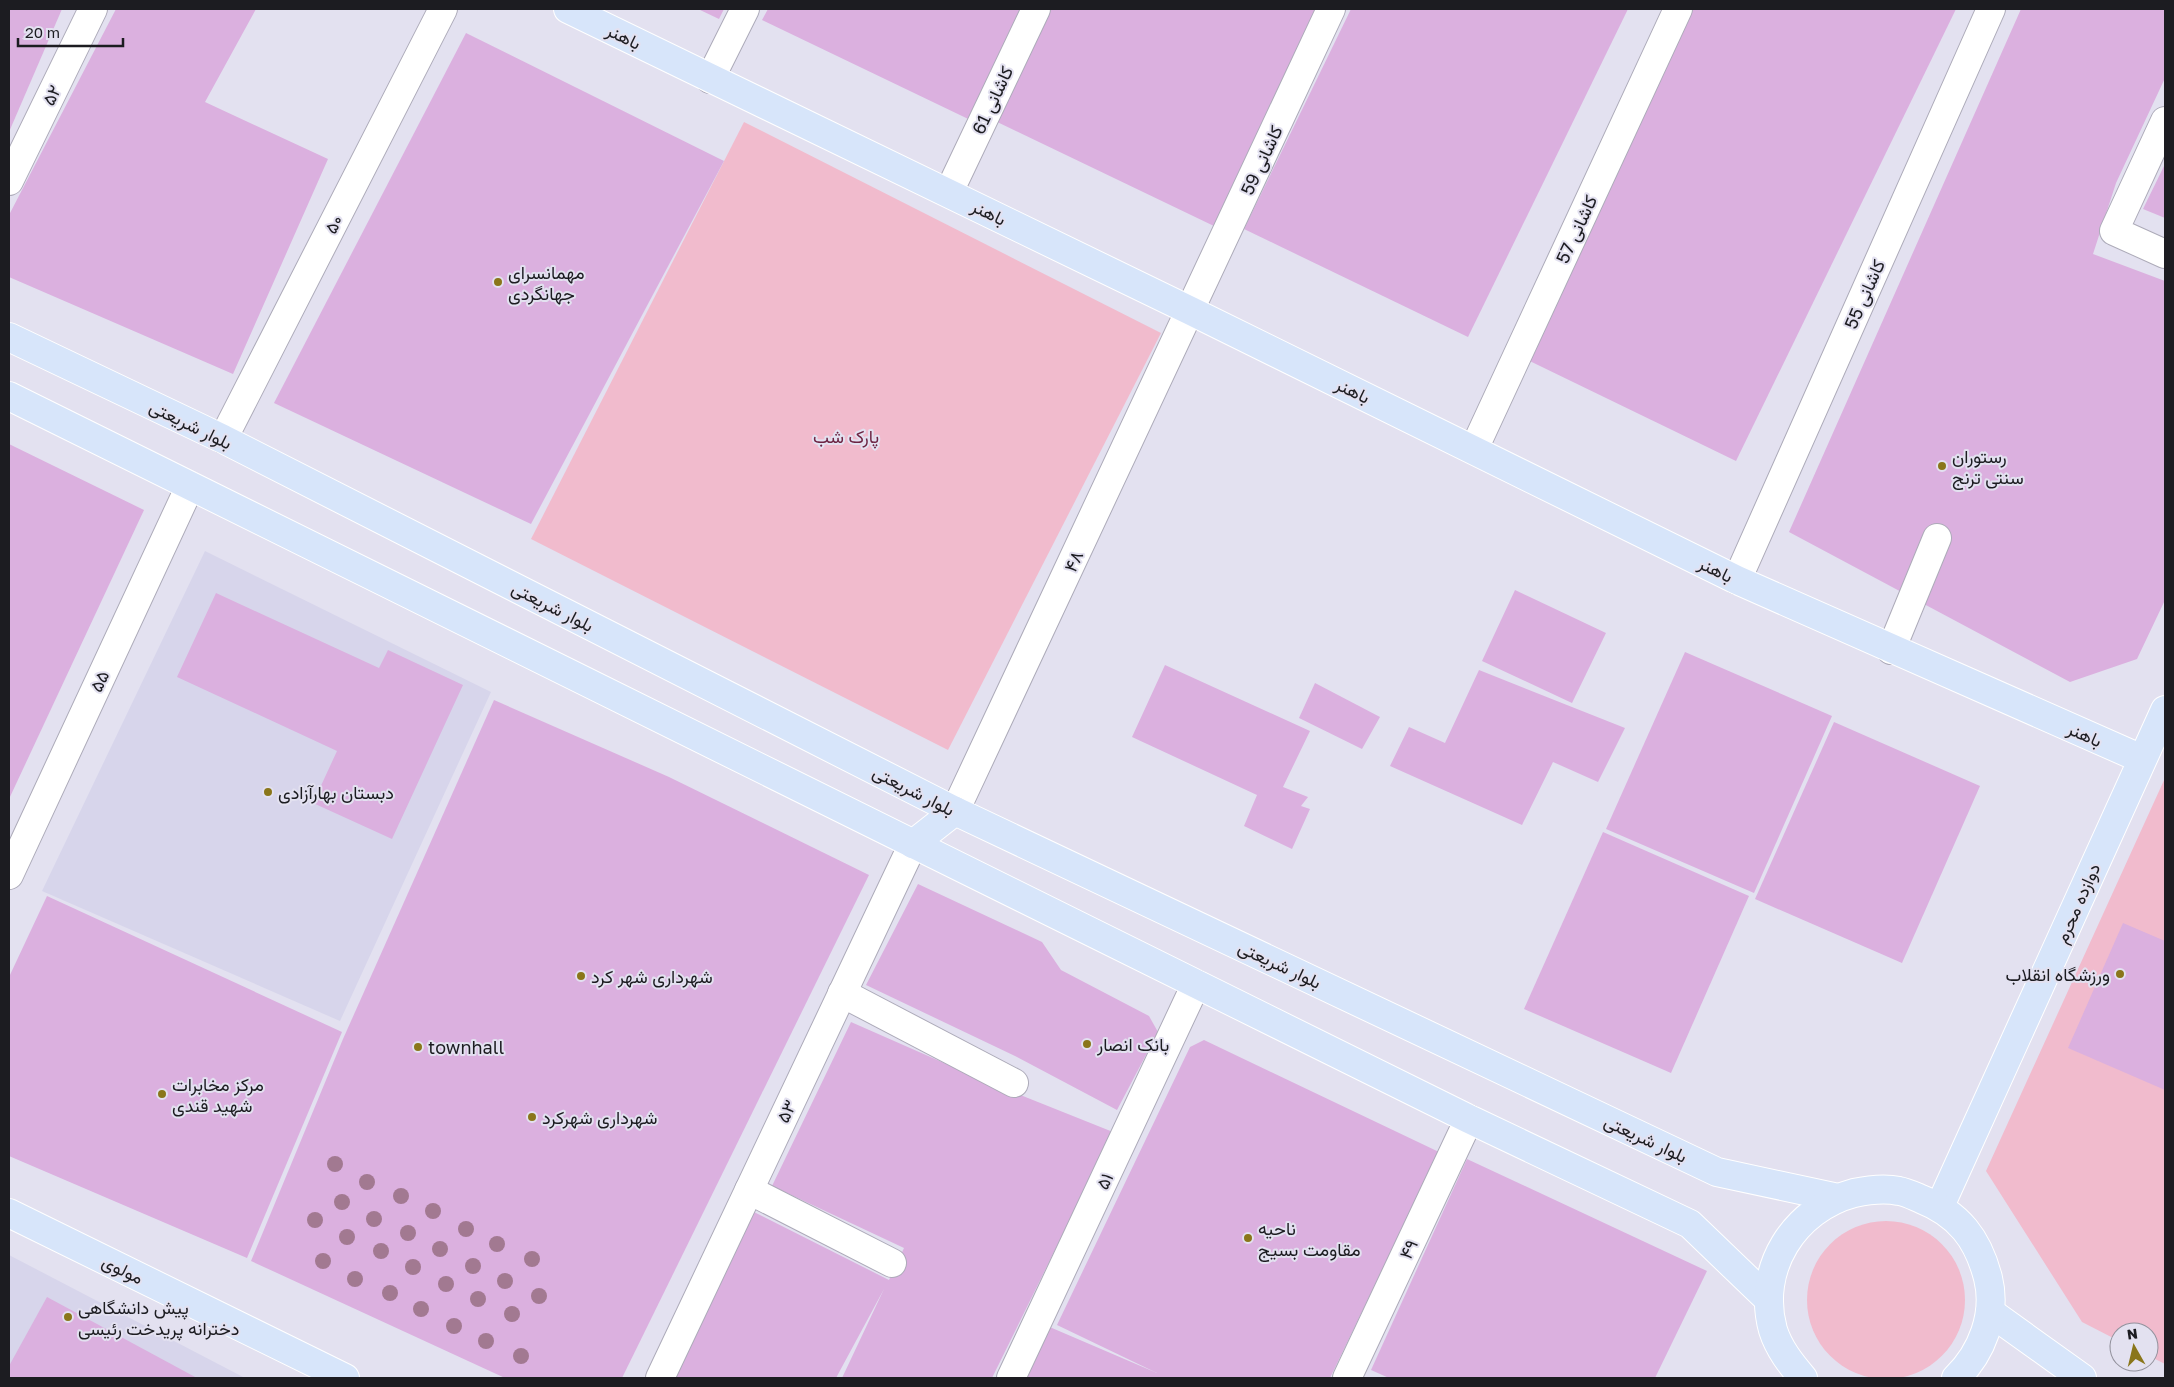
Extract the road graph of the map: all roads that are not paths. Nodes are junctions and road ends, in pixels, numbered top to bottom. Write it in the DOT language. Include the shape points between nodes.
graph roads {
  1 [pos="93,9"];
  2 [pos="443,9"];
  3 [pos="568,9"];
  4 [pos="745,9"];
  5 [pos="1036,9"];
  6 [pos="1332,9"];
  7 [pos="1678,9"];
  8 [pos="1990,9"];
  9 [pos="710,79"];
  10 [pos="2165,121"];
  11 [pos="9,181"];
  12 [pos="948,192"];
  13 [pos="2165,254"];
  14 [pos="1191,311"];
  15 [pos="9,337"];
  16 [pos="9,396"];
  17 [pos="222,439"];
  18 [pos="1474,449"];
  19 [pos="190,486"];
  20 [pos="1937,538"];
  21 [pos="1737,580"];
  22 [pos="1892,650"];
  23 [pos="2165,710"];
  24 [pos="2142,759"];
  25 [pos="955,811"];
  26 [pos="913,844"];
  27 [pos="9,875"];
  28 [pos="1196,984"];
  29 [pos="842,993"];
  30 [pos="1014,1083"];
  31 [pos="1469,1119"];
  32 [pos="749,1190"];
  33 [pos="1838,1198"];
  34 [pos="1940,1206"];
  35 [pos="9,1212"];
  36 [pos="892,1263"];
  37 [pos="1769,1300"];
  38 [pos="1990,1312"];
  39 [pos="334,1376"];
  40 [pos="660,1378"];
  41 [pos="1011,1378"];
  42 [pos="1347,1378"];
  43 [pos="1803,1378"];
  44 [pos="1956,1378"];
  45 [pos="2082,1378"];
  1 -- 11 [label="street, ۵۲"];
  2 -- 17 [label="street, ۵۰"];
  3 -- 9 [label="main road, باهنر"];
  4 -- 9 [label="street"];
  5 -- 12 [label="street, کاشانی 61"];
  6 -- 14 [label="street, کاشانی 59"];
  7 -- 18 [label="street, کاشانی 57"];
  8 -- 21 [label="street, کاشانی 55"];
  9 -- 12 [label="main road, باهنر"];
  10 -- 13 [label="street" via="2114,231"];
  12 -- 14 [label="main road, باهنر"];
  14 -- 18 [label="main road, باهنر"];
  14 -- 25 [label="street, ۴۸"];
  15 -- 17 [label="main road, بلوار شریعتی"];
  16 -- 19 [label="main road"];
  17 -- 25 [label="main road, بلوار شریعتی"];
  18 -- 21 [label="main road, باهنر"];
  19 -- 26 [label="main road"];
  19 -- 27 [label="street, ۵۵"];
  20 -- 22 [label="street"];
  21 -- 22 [label="main road, باهنر"];
  22 -- 24 [label="main road, باهنر"];
  23 -- 24 [label="main road, دوازده محرم"];
  24 -- 34 [label="main road, دوازده محرم"];
  25 -- 26 [label="main road"];
  25 -- 33 [label="main road, بلوار شریعتی" via="1717,1172"];
  26 -- 28 [label="main road"];
  26 -- 29 [label="street, ۵۳"];
  28 -- 31 [label="main road"];
  28 -- 41 [label="street, ۵۱"];
  29 -- 30 [label="street"];
  29 -- 32 [label="street, ۵۳"];
  31 -- 37 [label="main road" via="1690,1224"];
  31 -- 42 [label="street, ۴۹"];
  32 -- 36 [label="street"];
  32 -- 40 [label="street, ۵۳"];
  33 -- 34 [label="main road" via="1868,1190 1899,1191"];
  33 -- 37 [label="main road" via="1810,1214 1788,1238 1774,1268"];
  34 -- 38 [label="main road" via="1970,1234 1983,1258 1990,1285"];
  35 -- 39 [label="main road, مولوی"];
  37 -- 43 [label="main road" via="1774,1330 1786,1359"];
  38 -- 44 [label="main road" via="1983,1342"];
  38 -- 45 [label="main road"];
}
